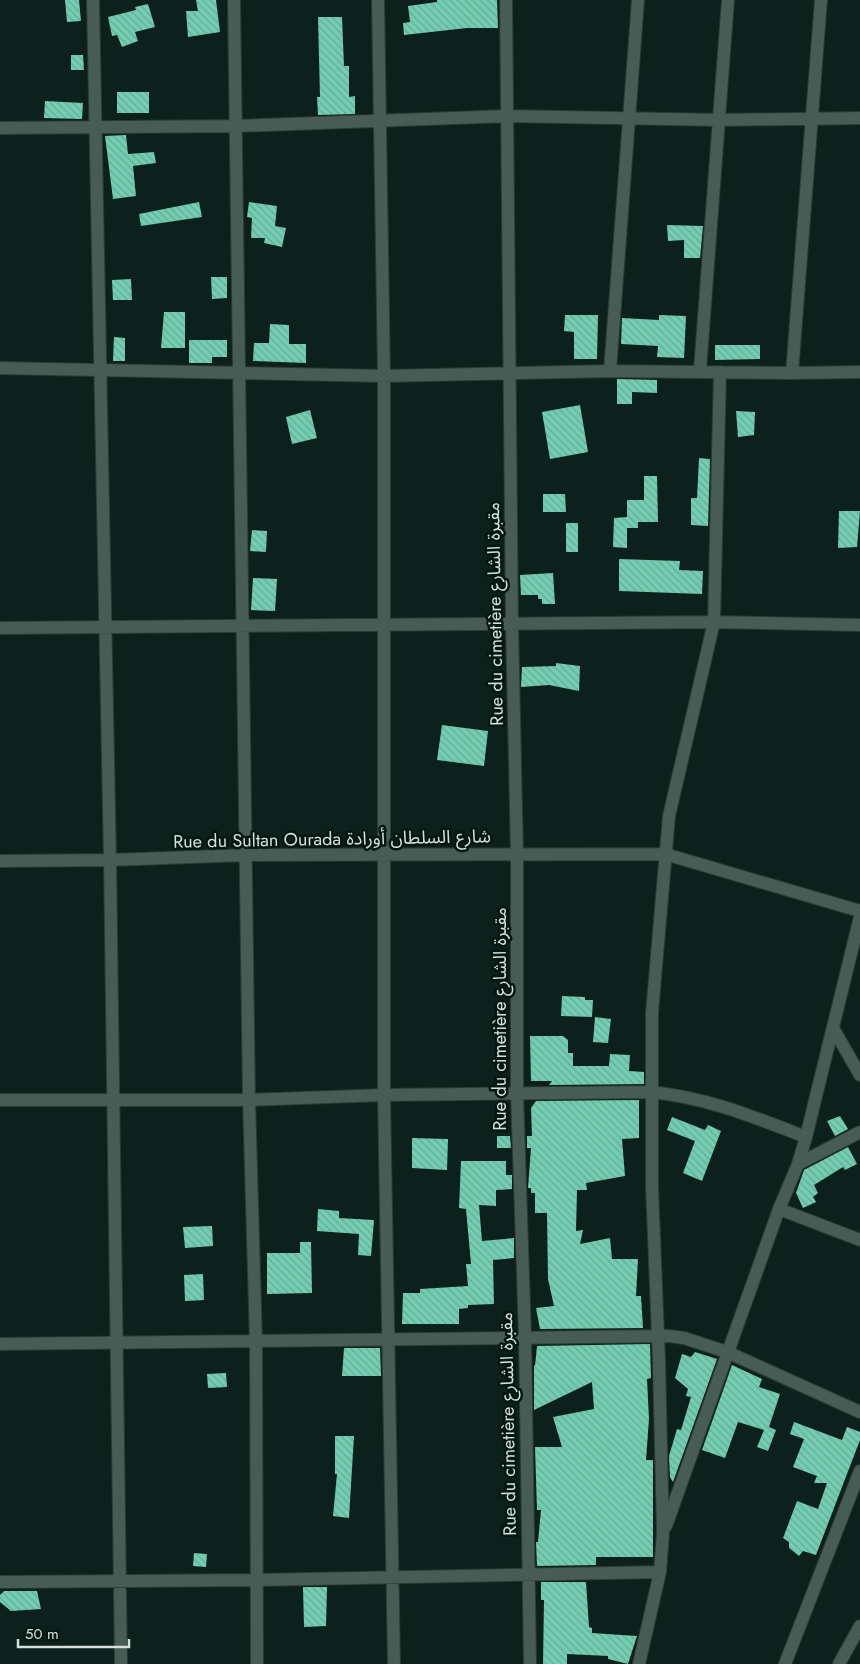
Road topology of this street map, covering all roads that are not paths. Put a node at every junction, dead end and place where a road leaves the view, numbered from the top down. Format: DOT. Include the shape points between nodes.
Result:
graph roads {
  1 [pos="93,0"];
  2 [pos="234,0"];
  3 [pos="378,0"];
  4 [pos="506,0"];
  5 [pos="638,0"];
  6 [pos="728,0"];
  7 [pos="821,0"];
  8 [pos="508,116"];
  9 [pos="812,118"];
  10 [pos="860,118"];
  11 [pos="628,119"];
  12 [pos="381,120"];
  13 [pos="719,120"];
  14 [pos="237,126"];
  15 [pos="0,128"];
  16 [pos="95,129"];
  17 [pos="0,368"];
  18 [pos="700,370"];
  19 [pos="100,371"];
  20 [pos="610,371"];
  21 [pos="239,372"];
  22 [pos="720,372"];
  23 [pos="860,372"];
  24 [pos="792,373"];
  25 [pos="511,374"];
  26 [pos="384,376"];
  27 [pos="714,622"];
  28 [pos="383,625"];
  29 [pos="512,625"];
  30 [pos="860,625"];
  31 [pos="242,626"];
  32 [pos="104,627"];
  33 [pos="0,628"];
  34 [pos="384,854"];
  35 [pos="665,854"];
  36 [pos="247,855"];
  37 [pos="517,855"];
  38 [pos="0,860"];
  39 [pos="110,860"];
  40 [pos="860,911"];
  41 [pos="860,917"];
  42 [pos="833,1028"];
  43 [pos="860,1075"];
  44 [pos="650,1092"];
  45 [pos="517,1093"];
  46 [pos="384,1095"];
  47 [pos="113,1099"];
  48 [pos="0,1100"];
  49 [pos="249,1100"];
  50 [pos="860,1132"];
  51 [pos="806,1137"];
  52 [pos="798,1164"];
  53 [pos="779,1209"];
  54 [pos="860,1240"];
  55 [pos="524,1336"];
  56 [pos="658,1336"];
  57 [pos="388,1339"];
  58 [pos="116,1342"];
  59 [pos="256,1342"];
  60 [pos="0,1344"];
  61 [pos="727,1352"];
  62 [pos="860,1412"];
  63 [pos="860,1471"];
  64 [pos="663,1533"];
  65 [pos="660,1572"];
  66 [pos="528,1576"];
  67 [pos="394,1578"];
  68 [pos="257,1580"];
  69 [pos="0,1582"];
  70 [pos="121,1582"];
  71 [pos="860,1626"];
  72 [pos="121,1664"];
  73 [pos="257,1664"];
  74 [pos="394,1664"];
  75 [pos="530,1664"];
  76 [pos="639,1664"];
  77 [pos="785,1664"];
  78 [pos="839,1664"];
  1 -- 16 [label="street"];
  2 -- 14 [label="street"];
  3 -- 12 [label="street"];
  4 -- 8 [label="street, Rue du cimetière مقبرة الشارع"];
  5 -- 11 [label="street"];
  6 -- 13 [label="street"];
  7 -- 9 [label="street"];
  8 -- 11 [label="street"];
  8 -- 12 [label="street"];
  8 -- 25 [label="street, Rue du cimetière مقبرة الشارع"];
  9 -- 10 [label="street"];
  9 -- 13 [label="street"];
  9 -- 24 [label="street"];
  11 -- 13 [label="street"];
  11 -- 20 [label="street"];
  12 -- 14 [label="street"];
  12 -- 26 [label="street"];
  13 -- 18 [label="street"];
  14 -- 16 [label="street"];
  14 -- 21 [label="street"];
  15 -- 16 [label="street"];
  16 -- 19 [label="street"];
  17 -- 19 [label="street"];
  18 -- 20 [label="street"];
  18 -- 22 [label="street"];
  19 -- 21 [label="street"];
  19 -- 32 [label="street"];
  20 -- 25 [label="street"];
  21 -- 26 [label="street"];
  21 -- 31 [label="street"];
  22 -- 24 [label="street"];
  22 -- 27 [label="street"];
  23 -- 24 [label="street"];
  25 -- 26 [label="street"];
  25 -- 29 [label="street, Rue du cimetière مقبرة الشارع"];
  26 -- 28 [label="street"];
  27 -- 29 [label="street"];
  27 -- 30 [label="street"];
  27 -- 35 [label="street" via="669,816"];
  28 -- 29 [label="street"];
  28 -- 31 [label="street"];
  28 -- 34 [label="street"];
  29 -- 37 [label="street, Rue du cimetière مقبرة الشارع"];
  31 -- 32 [label="street"];
  31 -- 36 [label="street"];
  32 -- 33 [label="street"];
  32 -- 39 [label="street"];
  34 -- 36 [label="street, Rue du Sultan Ourada شارع السلطان أورادة"];
  34 -- 37 [label="street, Rue du Sultan Ourada شارع السلطان أورادة"];
  34 -- 46 [label="street"];
  35 -- 37 [label="street, Rue du Sultan Ourada شارع السلطان أورادة"];
  35 -- 40 [label="street, Rue du Sultan Ourada شارع السلطان أورادة"];
  35 -- 44 [label="street" via="652,1013"];
  36 -- 39 [label="street, Rue du Sultan Ourada شارع السلطان أورادة"];
  36 -- 49 [label="street"];
  37 -- 45 [label="street, Rue du cimetière مقبرة الشارع"];
  38 -- 39 [label="street, Rue du Sultan Ourada شارع السلطان أورادة"];
  39 -- 47 [label="street"];
  41 -- 42 [label="street"];
  42 -- 43 [label="street"];
  42 -- 51 [label="street"];
  44 -- 45 [label="street"];
  44 -- 51 [label="street" via="728,1106"];
  44 -- 56 [label="street"];
  45 -- 46 [label="street"];
  45 -- 55 [label="street, Rue du cimetière مقبرة الشارع"];
  46 -- 49 [label="street"];
  46 -- 57 [label="street"];
  47 -- 48 [label="street"];
  47 -- 49 [label="street"];
  47 -- 58 [label="street"];
  49 -- 59 [label="street"];
  50 -- 52 [label="street"];
  51 -- 52 [label="street"];
  52 -- 53 [label="street"];
  53 -- 54 [label="street"];
  53 -- 61 [label="street"];
  55 -- 56 [label="street"];
  55 -- 57 [label="street"];
  55 -- 66 [label="street, Rue du cimetière مقبرة الشارع"];
  56 -- 61 [label="street" via="684,1338"];
  56 -- 64 [label="street"];
  57 -- 59 [label="street"];
  57 -- 67 [label="street"];
  58 -- 59 [label="street"];
  58 -- 60 [label="street"];
  58 -- 70 [label="street"];
  59 -- 68 [label="street"];
  61 -- 62 [label="street"];
  61 -- 64 [label="street"];
  63 -- 77 [label="street"];
  64 -- 65 [label="street"];
  65 -- 66 [label="street"];
  65 -- 76 [label="street"];
  66 -- 67 [label="street"];
  66 -- 75 [label="street, Rue du cimetière مقبرة الشارع"];
  67 -- 68 [label="street"];
  67 -- 74 [label="street"];
  68 -- 70 [label="street"];
  68 -- 73 [label="street"];
  69 -- 70 [label="street"];
  70 -- 72 [label="street"];
  71 -- 78 [label="street"];
}
